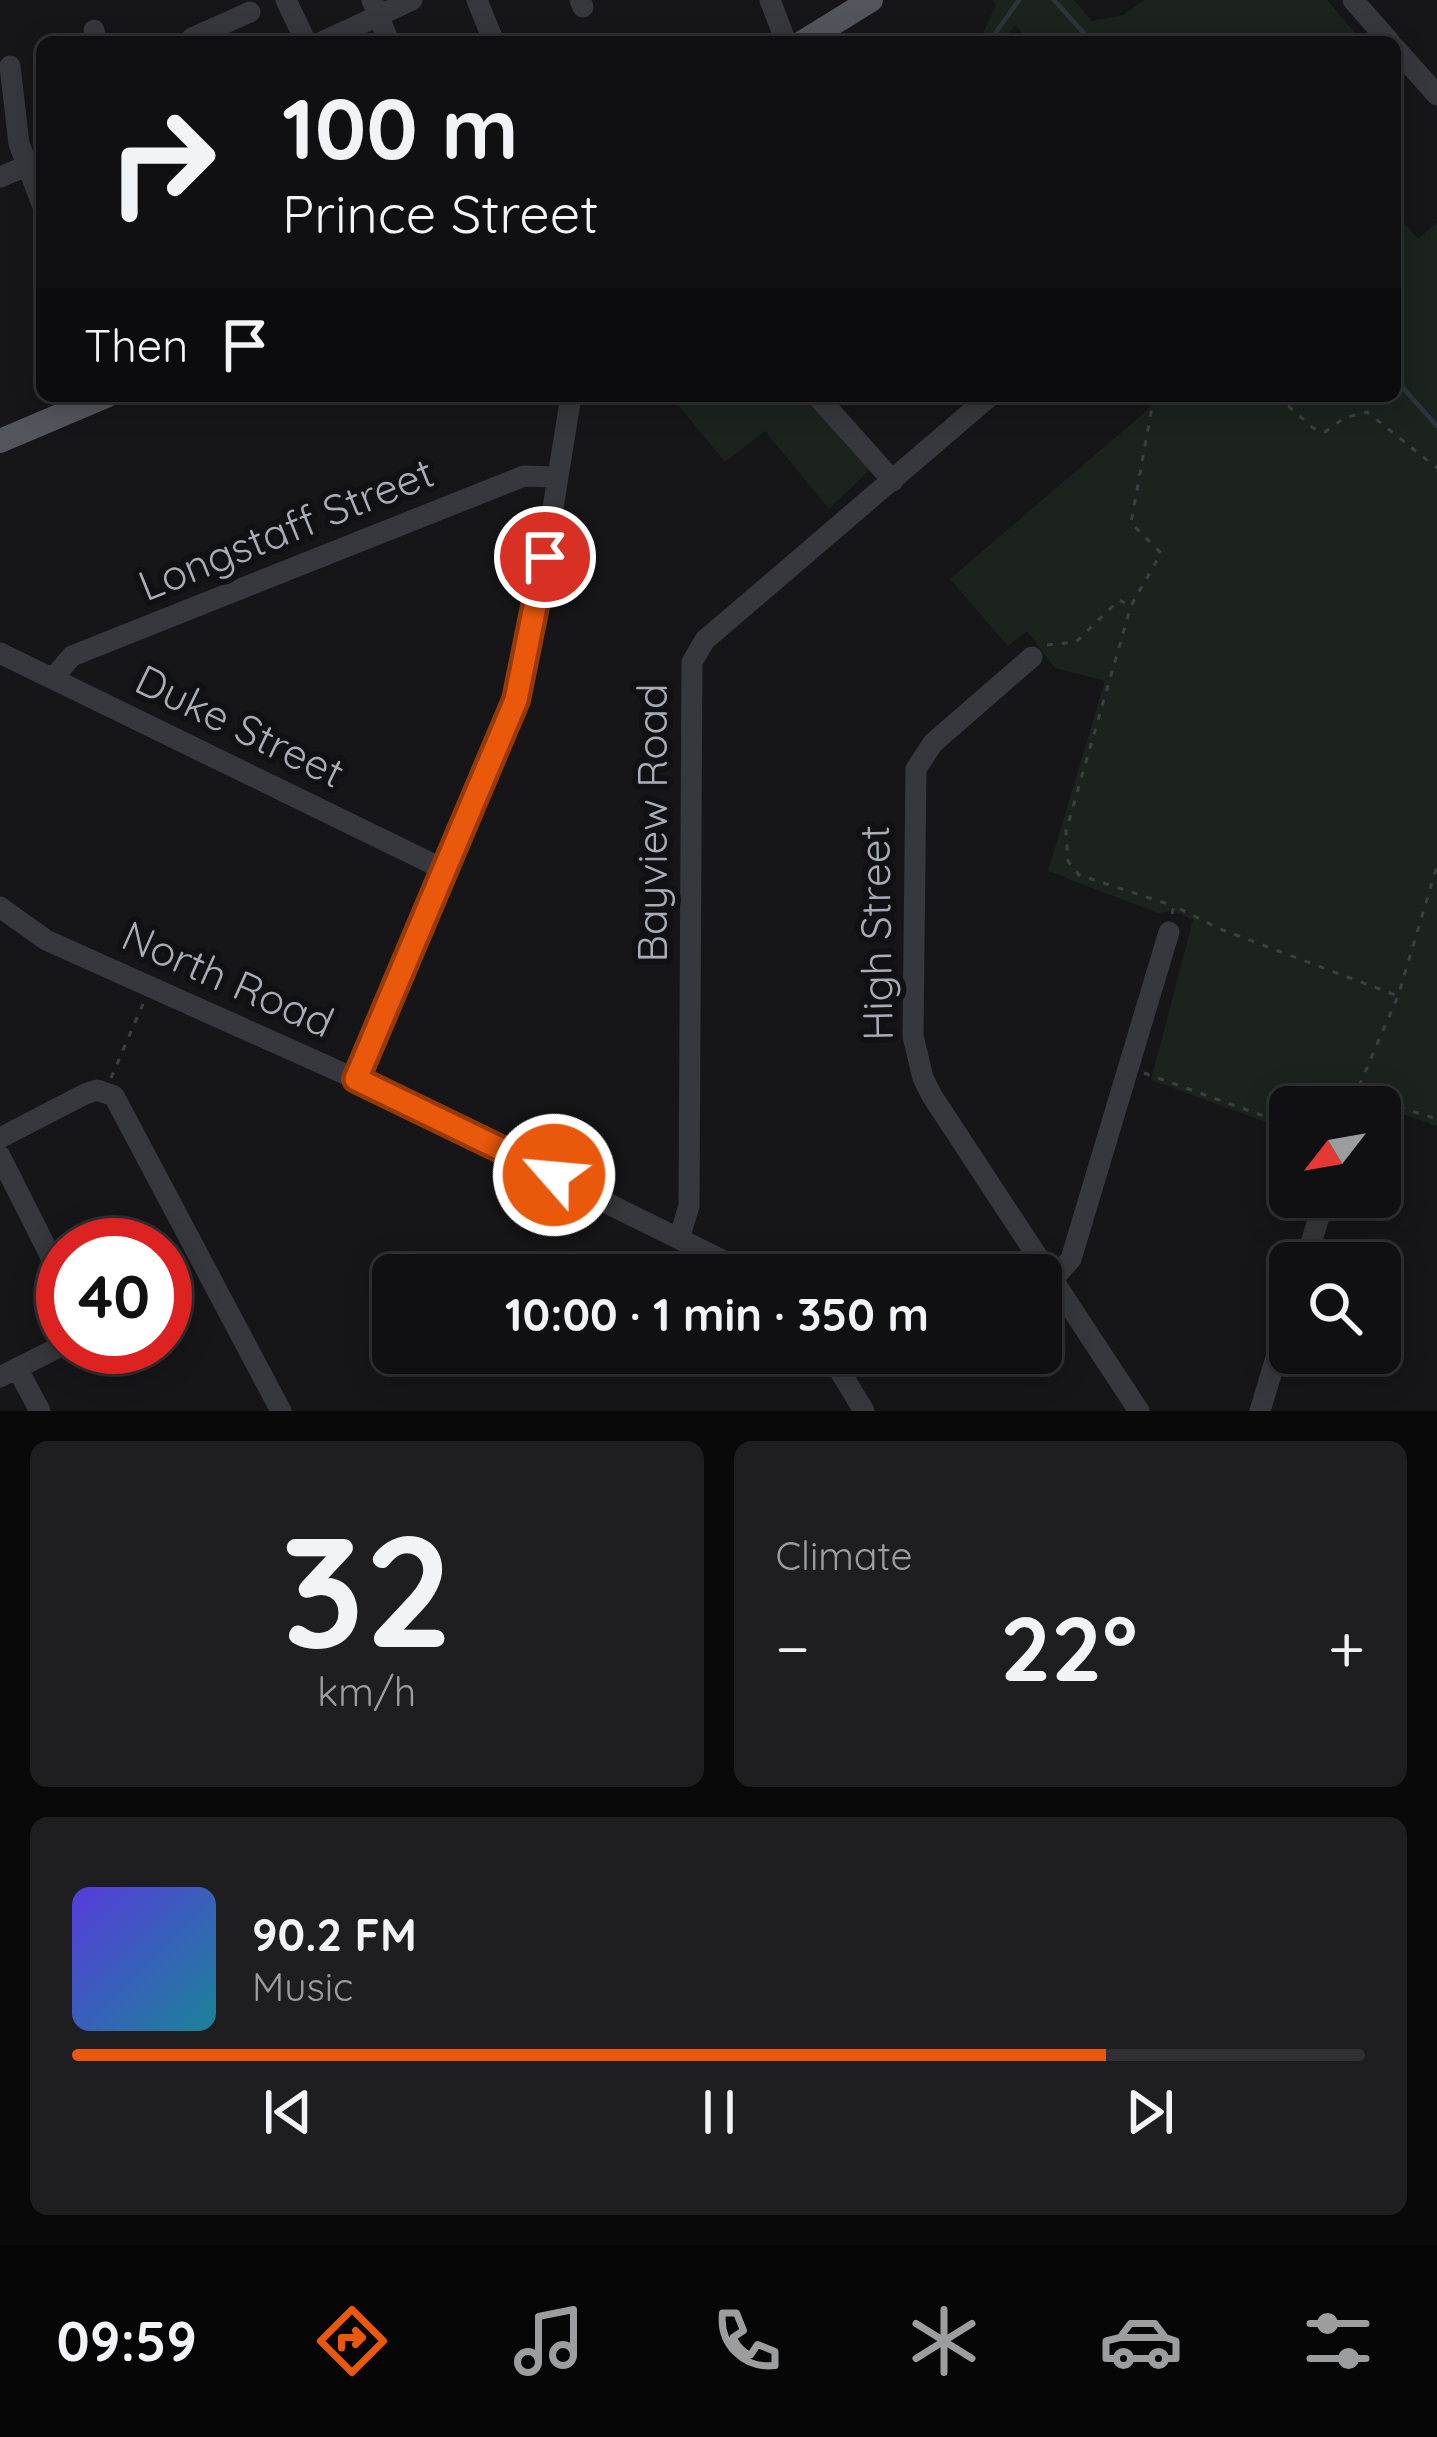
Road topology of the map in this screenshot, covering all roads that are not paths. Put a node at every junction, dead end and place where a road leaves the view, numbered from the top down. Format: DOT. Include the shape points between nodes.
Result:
graph roads {
  1 [pos="286,0"];
  2 [pos="412,0"];
  3 [pos="478,0"];
  4 [pos="770,0"];
  5 [pos="871,0"];
  6 [pos="1353,0"];
  7 [pos="375,8"];
  8 [pos="250,12"];
  9 [pos="196,36"];
  10 [pos="303,36"];
  11 [pos="331,36"];
  12 [pos="387,36"];
  13 [pos="492,36"];
  14 [pos="784,36"];
  15 [pos="813,36"];
  16 [pos="1384,36"];
  17 [pos="1401,54"];
  18 [pos="10,66"];
  19 [pos="1434,87"];
  20 [pos="24,167"];
  21 [pos="0,177"];
  22 [pos="36,192"];
  23 [pos="92,402"];
  24 [pos="570,402"];
  25 [pos="822,402"];
  26 [pos="983,402"];
  27 [pos="0,441"];
  28 [pos="558,477"];
  29 [pos="892,481"];
  30 [pos="0,653"];
  31 [pos="1032,657"];
  32 [pos="53,678"];
  33 [pos="445,870"];
  34 [pos="0,908"];
  35 [pos="1168,932"];
  36 [pos="356,1079"];
  37 [pos="0,1138"];
  38 [pos="0,1156"];
  39 [pos="36,1227"];
  40 [pos="679,1239"];
  41 [pos="709,1254"];
  42 [pos="1035,1254"];
  43 [pos="1062,1269"];
  44 [pos="1062,1295"];
  45 [pos="36,1359"];
  46 [pos="9,1373"];
  47 [pos="842,1374"];
  48 [pos="1271,1374"];
  49 [pos="40,1411"];
  50 [pos="281,1411"];
  51 [pos="864,1411"];
  52 [pos="1139,1411"];
  53 [pos="1260,1411"];
  1 -- 10 [label="street"];
  2 -- 7 [label="street"];
  3 -- 13 [label="street"];
  4 -- 14 [label="street"];
  5 -- 15 [label="main road"];
  6 -- 16 [label="street"];
  7 -- 11 [label="street"];
  7 -- 12 [label="street"];
  8 -- 9 [label="street"];
  17 -- 19 [label="street"];
  18 -- 20 [label="street"];
  20 -- 21 [label="street"];
  20 -- 22 [label="street"];
  23 -- 27 [label="main road"];
  24 -- 28 [label="street"];
  25 -- 29 [label="street"];
  26 -- 29 [label="street, Bayview Road"];
  28 -- 32 [label="street, Longstaff Street" via="524,476 115,638 65,659"];
  28 -- 33 [label="street" via="526,665"];
  29 -- 40 [label="street, Bayview Road" via="705,640 692,662 689,1206"];
  30 -- 32 [label="street, Duke Street"];
  31 -- 42 [label="street, High Street" via="932,743 916,769 913,1036 932,1096"];
  32 -- 33 [label="street, Duke Street"];
  33 -- 36 [label="street"];
  34 -- 36 [label="street, North Road" via="46,940"];
  35 -- 43 [label="street"];
  36 -- 40 [label="street, North Road"];
  37 -- 50 [label="street" via="106,1091 127,1113"];
  38 -- 39 [label="street"];
  40 -- 41 [label="street, North Road"];
  44 -- 52 [label="street, High Street"];
  45 -- 46 [label="street"];
  46 -- 49 [label="street"];
  47 -- 51 [label="street"];
  48 -- 53 [label="street"];
}
